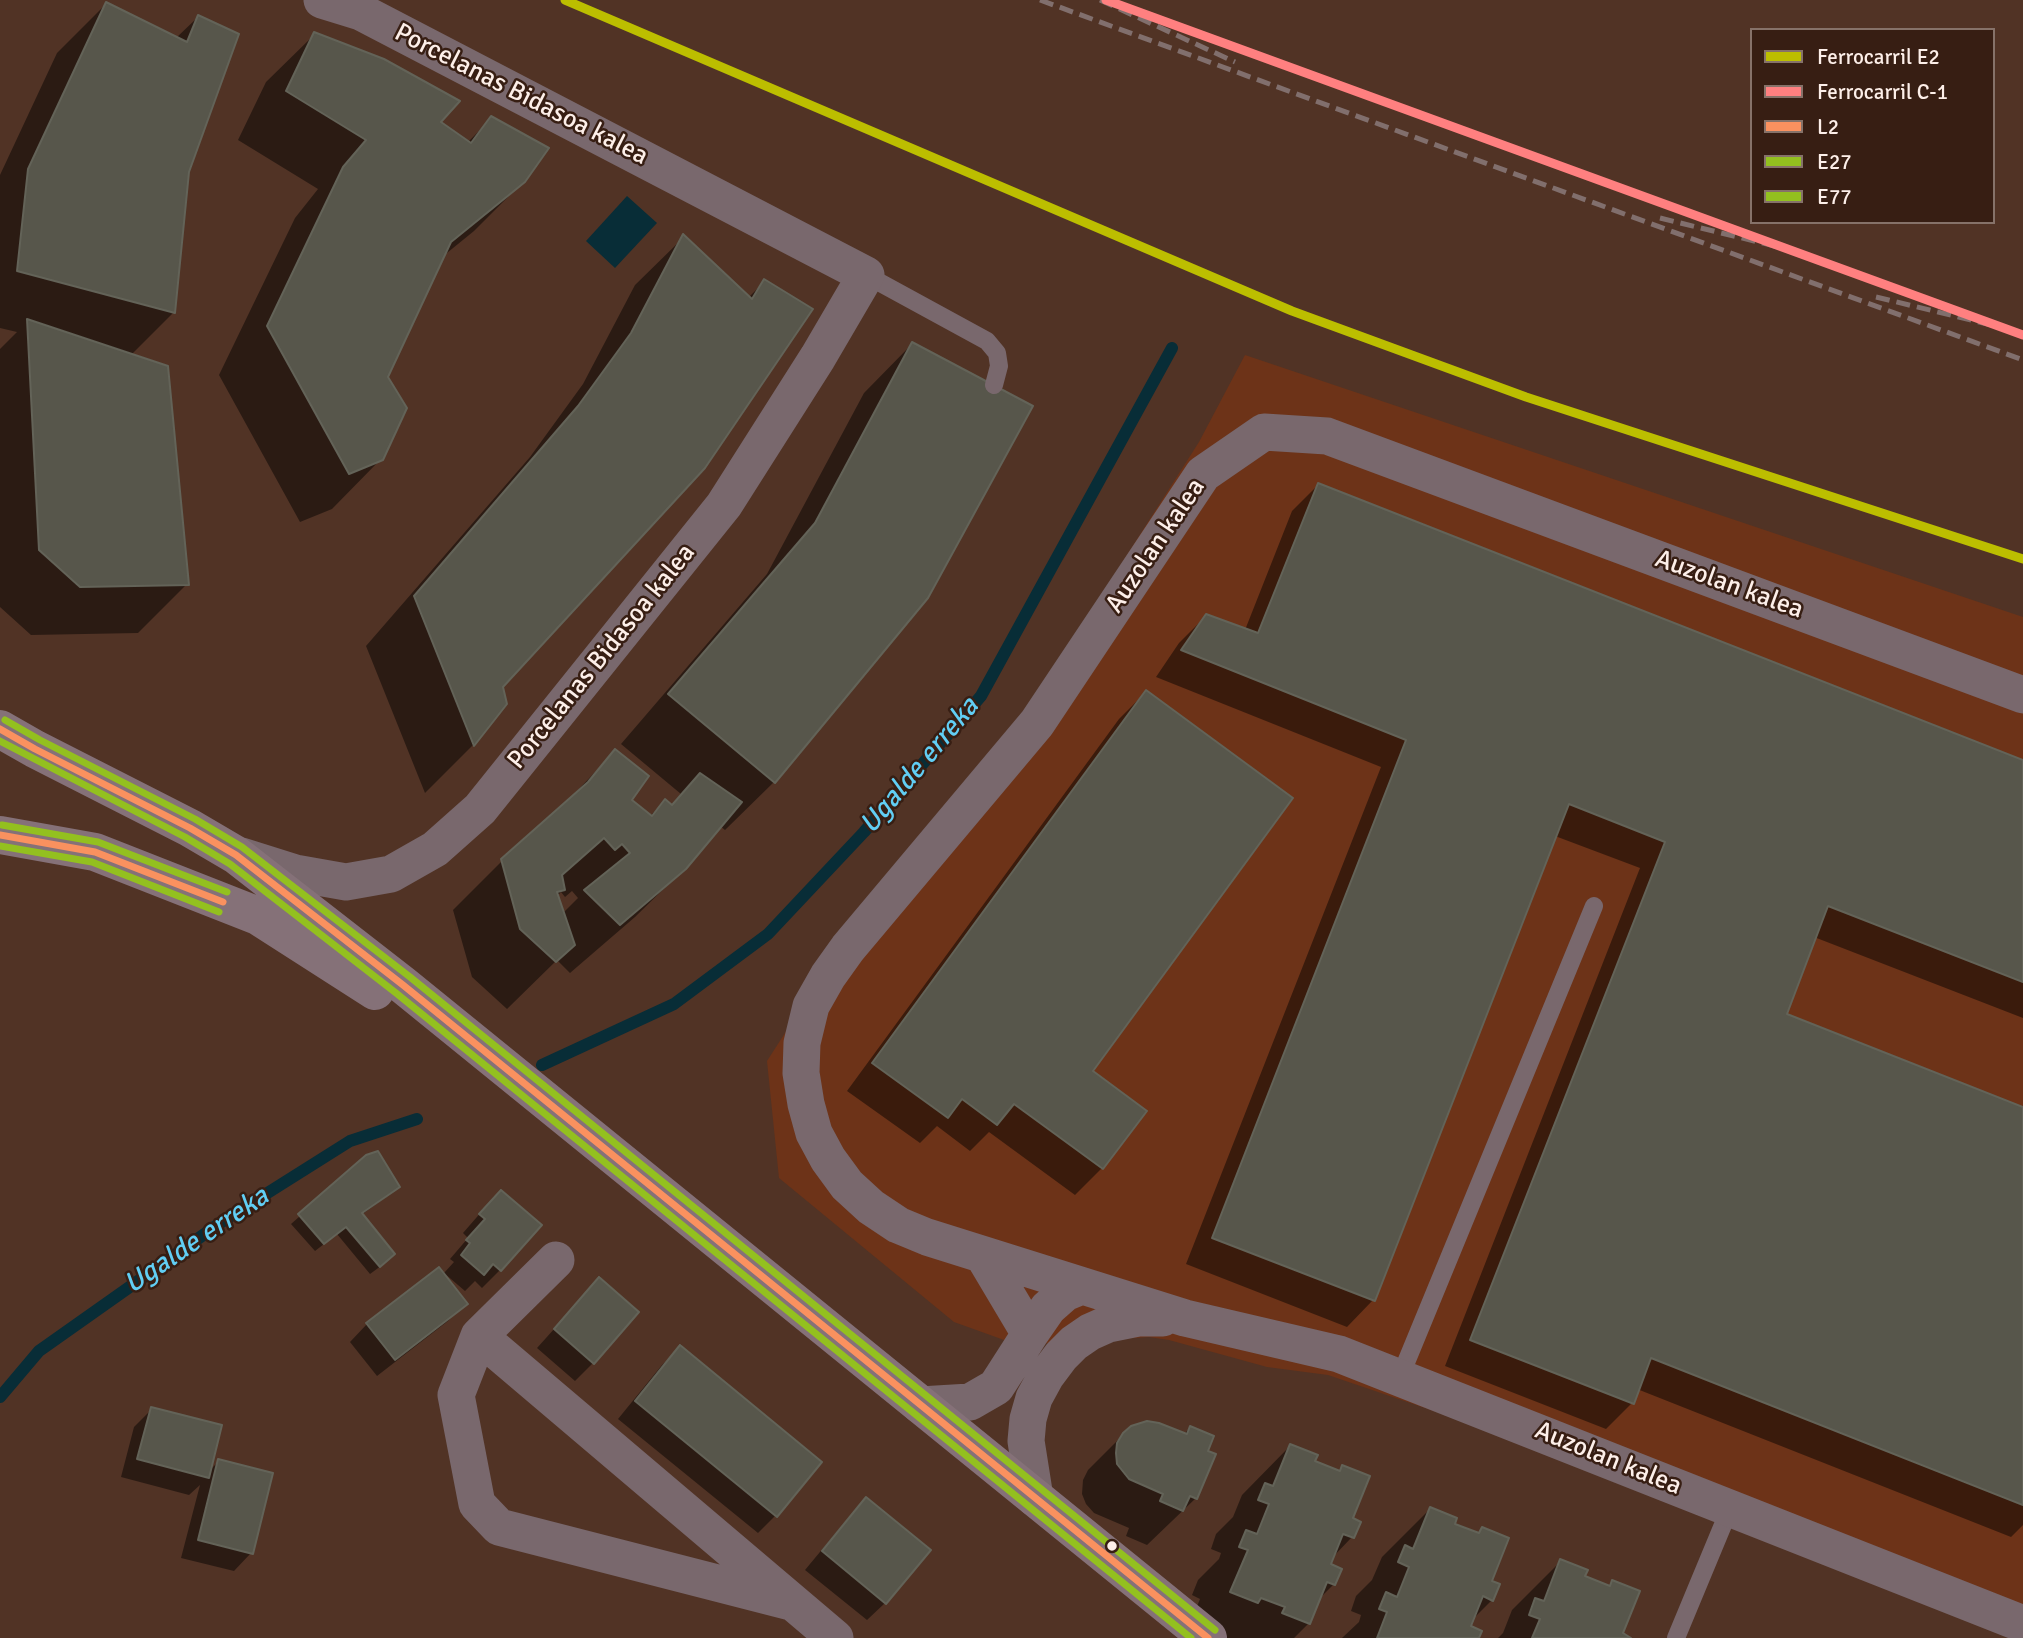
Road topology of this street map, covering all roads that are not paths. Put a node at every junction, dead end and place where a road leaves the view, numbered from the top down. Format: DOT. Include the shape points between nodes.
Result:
graph roads {
  1 [pos="322,0"];
  2 [pos="866,275"];
  3 [pos="994,385"];
  4 [pos="2023,695"];
  5 [pos="0,729"];
  6 [pos="0,835"];
  7 [pos="236,855"];
  8 [pos="1594,906"];
  9 [pos="983,1255"];
  10 [pos="556,1259"];
  11 [pos="1082,1286"];
  12 [pos="1185,1318"];
  13 [pos="1030,1334"];
  14 [pos="479,1336"];
  15 [pos="1074,1343"];
  16 [pos="1400,1377"];
  17 [pos="920,1405"];
  18 [pos="1035,1498"];
  19 [pos="1730,1508"];
  20 [pos="791,1602"];
  21 [pos="2023,1624"];
  22 [pos="835,1638"];
  23 [pos="1172,1638"];
  24 [pos="1208,1638"];
  25 [pos="1676,1638"];
  1 -- 2 [label="street, Porcelanas Bidasoa kalea" via="361,12"];
  2 -- 3 [label="lane, Porcelanas Bidasoa kalea" via="986,341 997,353"];
  2 -- 7 [label="street, Porcelanas Bidasoa kalea" via="724,505 480,809 435,849 391,874 346,882"];
  4 -- 9 [label="street, Auzolan kalea" via="1328,436 1264,432 1203,474 1037,723 848,948 811,1006 801,1073 814,1133 828,1159 871,1207 898,1224"];
  5 -- 7 [label="main road"];
  6 -- 23 [label="main road" via="95,852 258,916 390,1000"];
  7 -- 17 [label="main road" via="414,993"];
  8 -- 16 [label="lane"];
  9 -- 11 [label="street, Auzolan kalea"];
  9 -- 13 [label="street"];
  10 -- 14 [label="street"];
  11 -- 12 [label="street, Auzolan kalea"];
  11 -- 13 [label="street" via="1048,1308"];
  11 -- 15 [label="street, Auzolan kalea" via="1096,1308 1091,1323"];
  12 -- 15 [label="street, Auzolan kalea" via="1138,1318 1108,1324"];
  12 -- 16 [label="street, Auzolan kalea" via="1339,1354"];
  13 -- 17 [label="street" via="996,1387 970,1402"];
  14 -- 20 [label="street"];
  14 -- 20 [label="street" via="456,1395 477,1504 499,1527"];
  15 -- 18 [label="street, Auzolan kalea" via="1046,1376 1028,1419 1026,1441"];
  16 -- 19 [label="street, Auzolan kalea"];
  17 -- 18 [label="main road"];
  18 -- 24 [label="main road"];
  19 -- 21 [label="street, Auzolan kalea"];
  19 -- 25 [label="lane"];
  20 -- 22 [label="street"];
}
